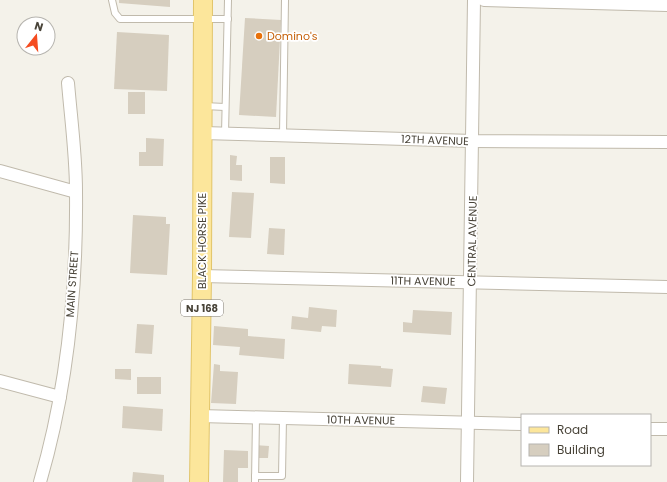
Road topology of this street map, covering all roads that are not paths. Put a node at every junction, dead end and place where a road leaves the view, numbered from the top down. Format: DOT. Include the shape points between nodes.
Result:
graph roads {
  1 [pos="112,0"];
  2 [pos="202,0"];
  3 [pos="228,0"];
  4 [pos="285,0"];
  5 [pos="474,0"];
  6 [pos="484,0"];
  7 [pos="667,5"];
  8 [pos="203,19"];
  9 [pos="228,19"];
  10 [pos="68,83"];
  11 [pos="203,106"];
  12 [pos="225,107"];
  13 [pos="203,133"];
  14 [pos="225,134"];
  15 [pos="283,136"];
  16 [pos="473,141"];
  17 [pos="667,142"];
  18 [pos="0,171"];
  19 [pos="76,192"];
  20 [pos="202,276"];
  21 [pos="471,282"];
  22 [pos="667,287"];
  23 [pos="0,381"];
  24 [pos="60,397"];
  25 [pos="200,416"];
  26 [pos="256,417"];
  27 [pos="283,418"];
  28 [pos="469,422"];
  29 [pos="521,424"];
  30 [pos="651,429"];
  31 [pos="667,429"];
  32 [pos="255,479"];
  33 [pos="40,482"];
  34 [pos="199,482"];
  35 [pos="468,482"];
  1 -- 8 [label="lane" via="115,13 120,19"];
  2 -- 8 [label="main road, BLACK HORSE PIKE / NJ 168"];
  3 -- 9 [label="lane"];
  4 -- 15 [label="lane"];
  5 -- 16 [label="street, CENTRAL AVENUE"];
  6 -- 7 [label="street"];
  8 -- 9 [label="lane"];
  8 -- 11 [label="main road, BLACK HORSE PIKE / NJ 168"];
  9 -- 12 [label="lane"];
  10 -- 19 [label="street, MAIN STREET"];
  11 -- 12 [label="lane"];
  11 -- 13 [label="main road, BLACK HORSE PIKE / NJ 168"];
  12 -- 14 [label="lane"];
  13 -- 14 [label="street, 12TH AVENUE"];
  13 -- 20 [label="main road, BLACK HORSE PIKE / NJ 168"];
  14 -- 15 [label="street, 12TH AVENUE"];
  15 -- 16 [label="street, 12TH AVENUE"];
  16 -- 17 [label="street, 12TH AVENUE"];
  16 -- 21 [label="street, CENTRAL AVENUE"];
  18 -- 19 [label="street"];
  19 -- 24 [label="street, MAIN STREET" via="74,261"];
  20 -- 21 [label="street, 11TH AVENUE"];
  20 -- 25 [label="main road, BLACK HORSE PIKE / NJ 168"];
  21 -- 22 [label="street, 11TH AVENUE"];
  21 -- 28 [label="street, CENTRAL AVENUE"];
  23 -- 24 [label="street"];
  24 -- 33 [label="street, MAIN STREET"];
  25 -- 26 [label="street, 10TH AVENUE"];
  25 -- 34 [label="main road, BLACK HORSE PIKE / NJ 168"];
  26 -- 27 [label="street, 10TH AVENUE"];
  26 -- 32 [label="lane"];
  27 -- 28 [label="street, 10TH AVENUE"];
  27 -- 32 [label="lane" via="282,476"];
  28 -- 29 [label="street, 10TH AVENUE"];
  28 -- 35 [label="street, CENTRAL AVENUE"];
  30 -- 31 [label="street"];
}
